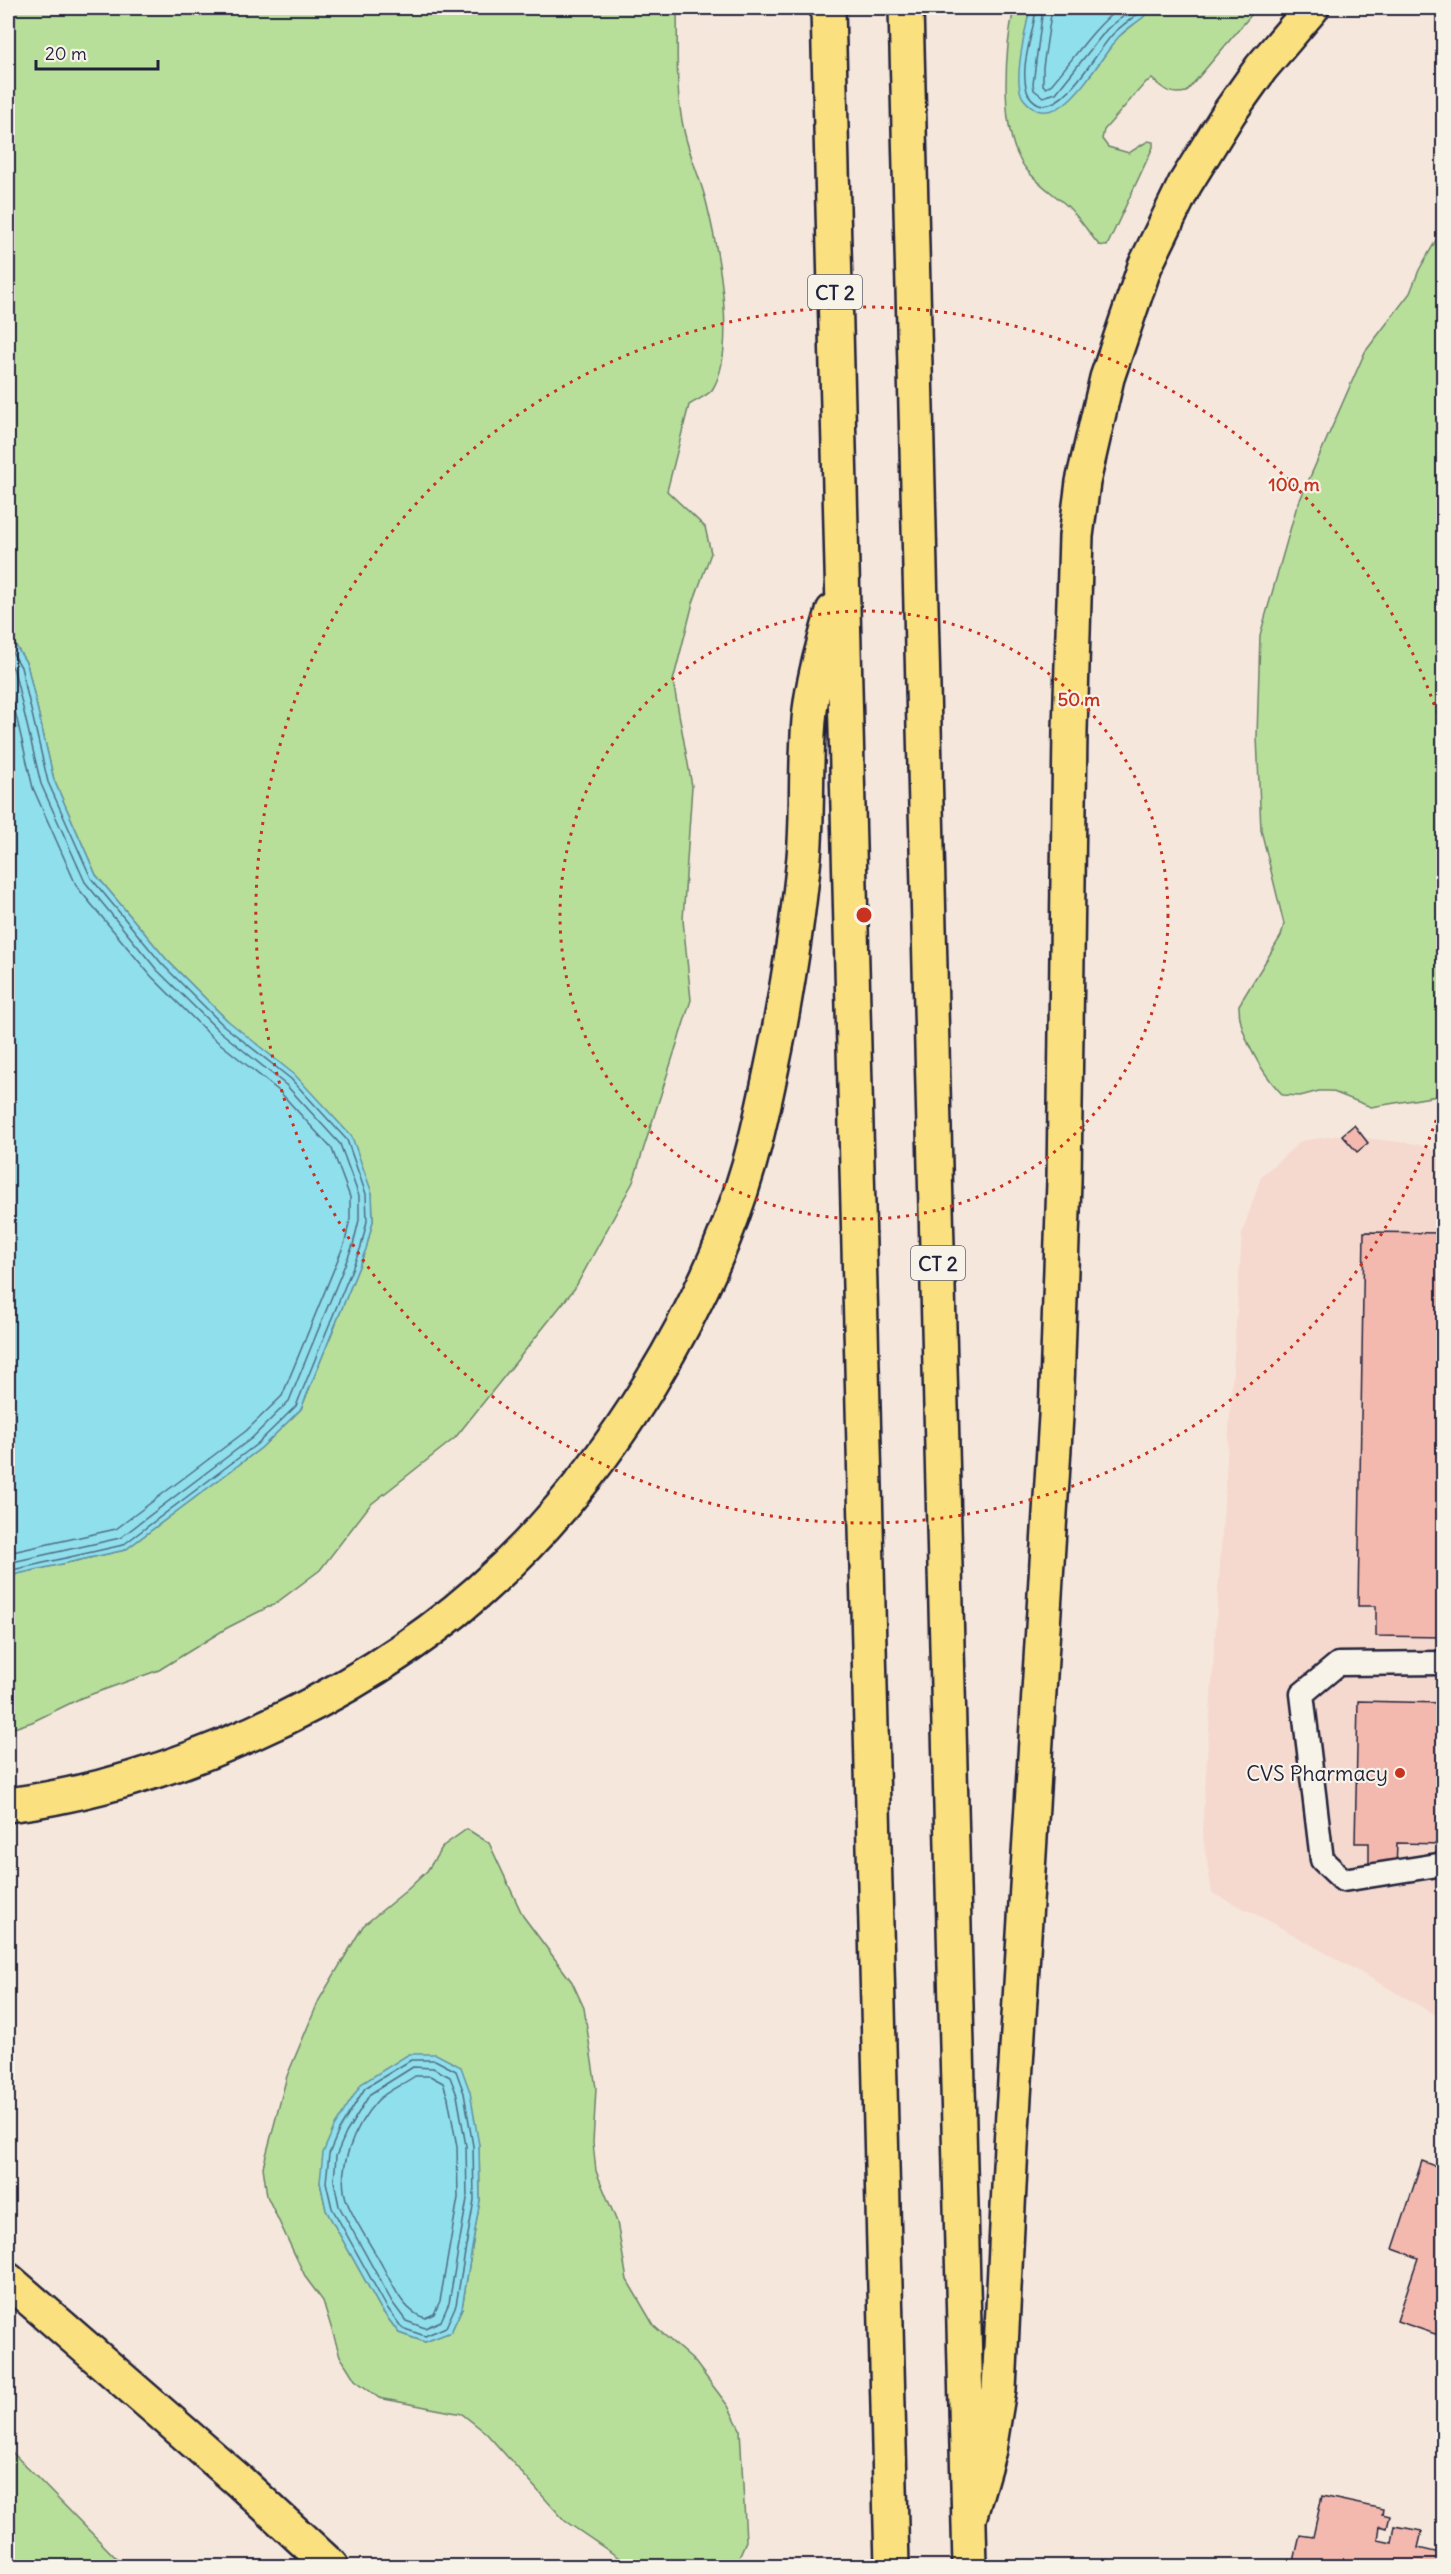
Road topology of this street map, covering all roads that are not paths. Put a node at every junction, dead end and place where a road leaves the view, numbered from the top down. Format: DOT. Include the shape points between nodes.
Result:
graph roads {
  1 [pos="828,8"];
  2 [pos="906,8"];
  3 [pos="1312,8"];
  4 [pos="843,577"];
  5 [pos="1443,1663"];
  6 [pos="8,1805"];
  7 [pos="1443,1864"];
  8 [pos="8,2280"];
  9 [pos="969,2520"];
  10 [pos="331,2566"];
  11 [pos="892,2566"];
  12 [pos="970,2566"];
  1 -- 4 [label="highway, CT 2"];
  2 -- 9 [label="highway, CT 2"];
  3 -- 9 [label="highway" via="1229,112 1172,208 1145,266 1107,378 1076,536 1056,1416 999,2389 989,2450"];
  4 -- 6 [label="highway" via="818,664 811,706 804,856 794,943 749,1164 697,1300 614,1441 559,1511 505,1568 443,1621 362,1676 271,1725 188,1760 105,1786"];
  4 -- 11 [label="highway, CT 2"];
  5 -- 7 [label="lane" via="1338,1664 1302,1694 1322,1860 1343,1880"];
  8 -- 10 [label="highway"];
  9 -- 12 [label="highway, CT 2"];
}
